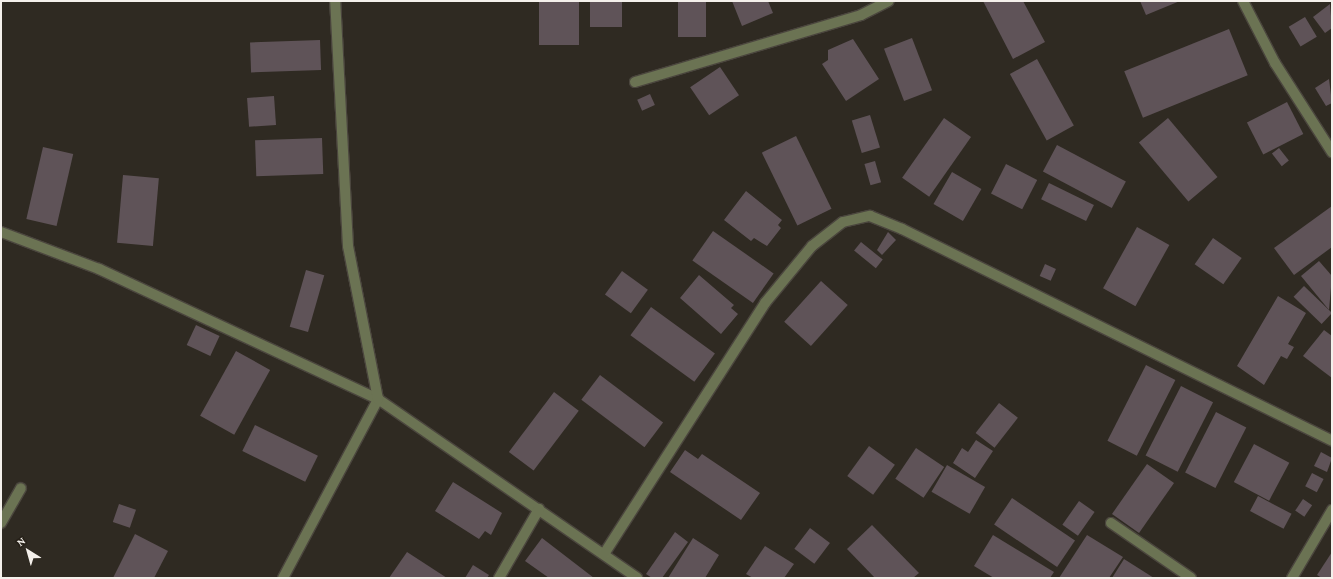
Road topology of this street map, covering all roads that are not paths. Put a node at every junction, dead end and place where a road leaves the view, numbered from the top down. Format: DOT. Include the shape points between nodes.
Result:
graph roads {
  1 [pos="334,1"];
  2 [pos="889,1"];
  3 [pos="1243,1"];
  4 [pos="634,82"];
  5 [pos="1332,152"];
  6 [pos="1,232"];
  7 [pos="378,399"];
  8 [pos="1332,441"];
  9 [pos="21,488"];
  10 [pos="539,509"];
  11 [pos="1332,510"];
  12 [pos="1,523"];
  13 [pos="1111,523"];
  14 [pos="604,554"];
  15 [pos="283,578"];
  16 [pos="499,578"];
  17 [pos="637,578"];
  18 [pos="1191,578"];
  19 [pos="1292,578"];
  1 -- 7 [label="street" via="348,246"];
  2 -- 4 [label="street" via="861,15"];
  3 -- 5 [label="street" via="1274,63"];
  6 -- 7 [label="street" via="99,269"];
  7 -- 10 [label="street"];
  7 -- 15 [label="street"];
  8 -- 14 [label="street" via="909,232 870,216 843,222 812,246 765,303"];
  9 -- 12 [label="street"];
  10 -- 14 [label="street"];
  10 -- 16 [label="street"];
  11 -- 19 [label="street"];
  13 -- 18 [label="street"];
  14 -- 17 [label="street"];
}
